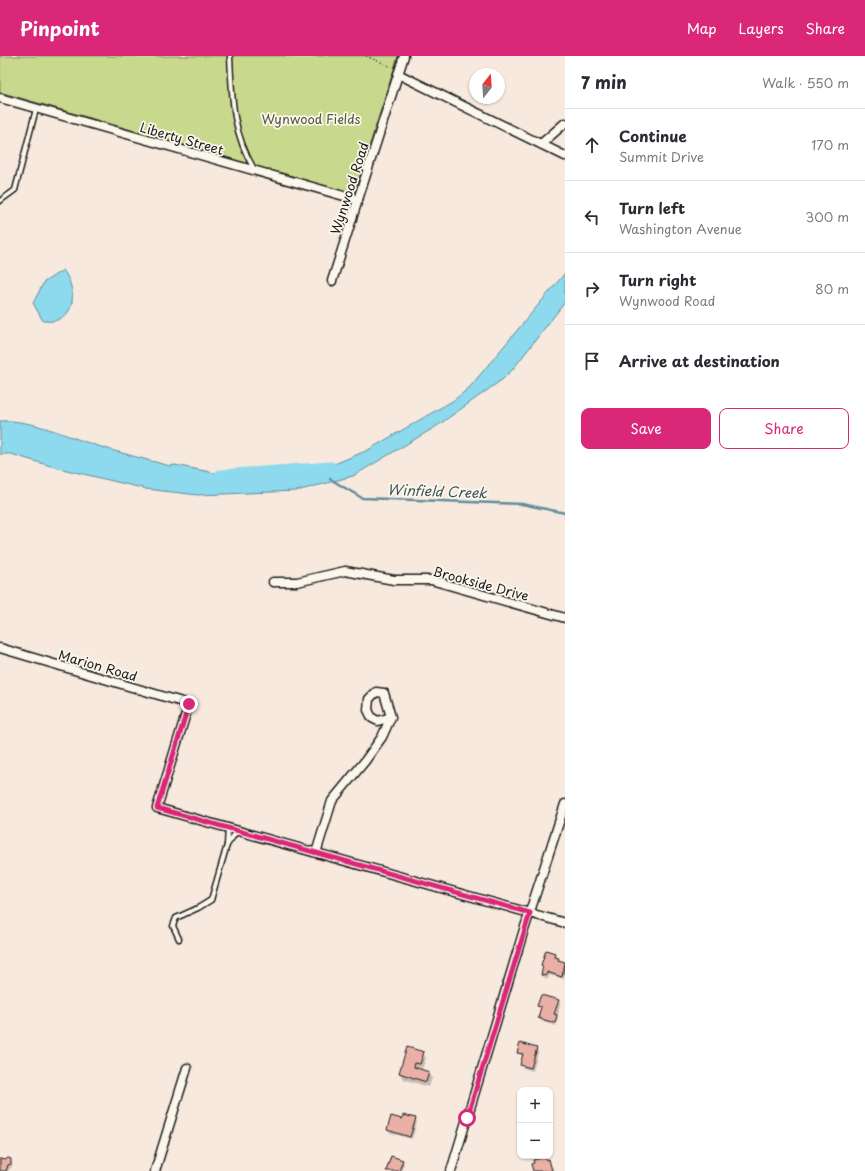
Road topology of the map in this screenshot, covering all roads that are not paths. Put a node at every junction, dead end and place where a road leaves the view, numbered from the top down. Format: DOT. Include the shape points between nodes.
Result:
graph roads {
  1 [pos="230,56"];
  2 [pos="404,56"];
  3 [pos="396,71"];
  4 [pos="0,98"];
  5 [pos="36,109"];
  6 [pos="565,123"];
  7 [pos="541,144"];
  8 [pos="565,156"];
  9 [pos="255,171"];
  10 [pos="358,200"];
  11 [pos="0,202"];
  12 [pos="332,281"];
  13 [pos="273,582"];
  14 [pos="565,618"];
  15 [pos="0,648"];
  16 [pos="391,717"];
  17 [pos="565,804"];
  18 [pos="228,828"];
  19 [pos="238,830"];
  20 [pos="227,846"];
  21 [pos="316,853"];
  22 [pos="530,913"];
  23 [pos="565,923"];
  24 [pos="179,939"];
  25 [pos="187,1068"];
  26 [pos="155,1171"];
  27 [pos="451,1171"];
  1 -- 9 [label="lane" via="236,129"];
  2 -- 3 [label="street, Wynwood Road"];
  3 -- 7 [label="street"];
  3 -- 10 [label="street, Wynwood Road"];
  4 -- 5 [label="street, Liberty Street"];
  5 -- 9 [label="street, Liberty Street"];
  5 -- 11 [label="lane" via="15,190"];
  6 -- 7 [label="street"];
  7 -- 8 [label="street"];
  9 -- 10 [label="street, Liberty Street"];
  10 -- 12 [label="street, Wynwood Road"];
  13 -- 14 [label="street, Brookside Drive" via="297,582 345,571 394,580 431,580"];
  15 -- 18 [label="street, Marion Road" via="189,704 157,808"];
  16 -- 21 [label="street" via="382,737 365,762 332,801"];
  17 -- 22 [label="street"];
  18 -- 19 [label="street"];
  18 -- 20 [label="lane"];
  19 -- 20 [label="lane"];
  19 -- 21 [label="street"];
  20 -- 24 [label="lane" via="210,900 176,918 172,926"];
  21 -- 22 [label="street"];
  22 -- 23 [label="street"];
  22 -- 27 [label="street"];
  25 -- 26 [label="street"];
}
